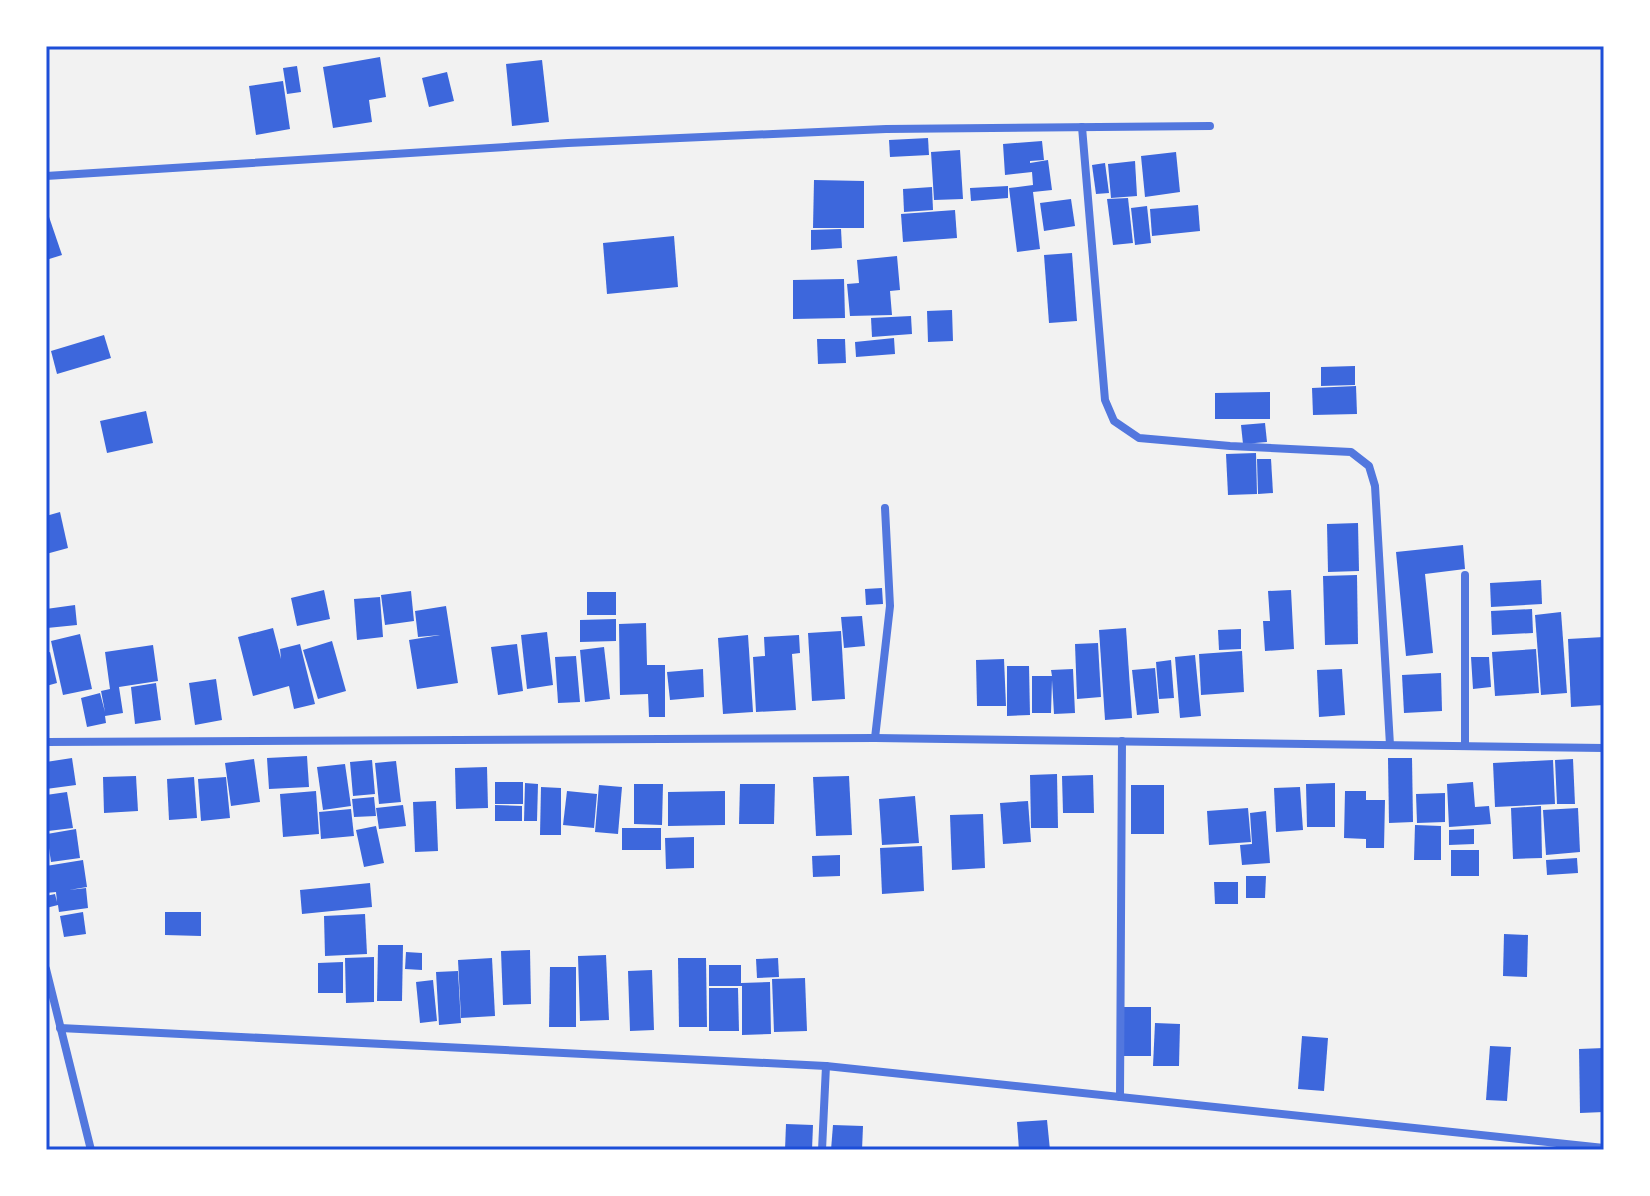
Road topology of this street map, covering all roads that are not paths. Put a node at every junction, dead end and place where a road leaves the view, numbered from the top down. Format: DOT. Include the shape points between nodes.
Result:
graph roads {
  1 [pos="1210,126"];
  2 [pos="1082,127"];
  3 [pos="46,176"];
  4 [pos="885,508"];
  5 [pos="1465,575"];
  6 [pos="875,738"];
  7 [pos="1122,741"];
  8 [pos="46,742"];
  9 [pos="1390,745"];
  10 [pos="1465,746"];
  11 [pos="1604,748"];
  12 [pos="46,969"];
  13 [pos="60,1028"];
  14 [pos="826,1066"];
  15 [pos="1120,1097"];
  16 [pos="1604,1148"];
  17 [pos="91,1150"];
  18 [pos="822,1150"];
  1 -- 2 [label="street"];
  2 -- 3 [label="street" via="886,129 568,143"];
  2 -- 9 [label="street" via="1105,400 1114,421 1139,438 1351,452 1369,466 1375,486"];
  4 -- 6 [label="street" via="890,606"];
  5 -- 10 [label="street"];
  6 -- 7 [label="street"];
  6 -- 8 [label="street"];
  7 -- 9 [label="street"];
  7 -- 15 [label="street"];
  9 -- 10 [label="street"];
  10 -- 11 [label="street"];
  12 -- 13 [label="street"];
  13 -- 14 [label="street"];
  13 -- 17 [label="street"];
  14 -- 15 [label="street"];
  14 -- 18 [label="street"];
  15 -- 16 [label="street"];
}
